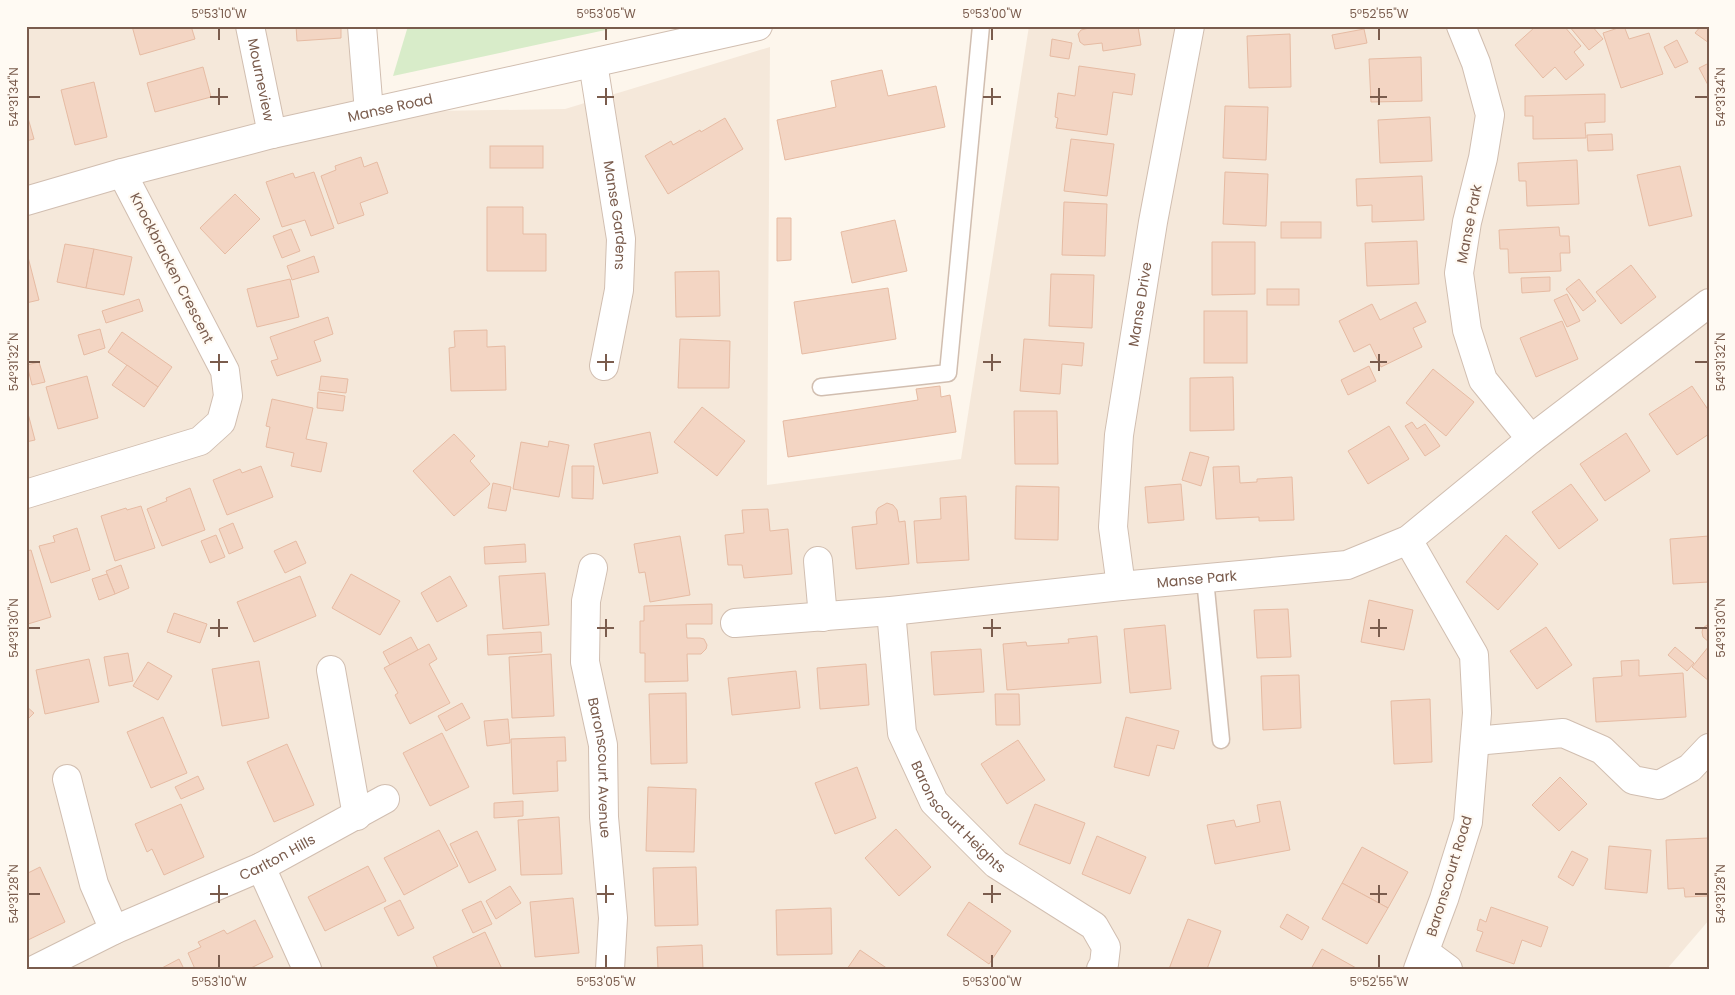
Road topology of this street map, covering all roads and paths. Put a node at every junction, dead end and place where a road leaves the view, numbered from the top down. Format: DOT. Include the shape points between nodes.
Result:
graph roads {
  1 [pos="250,26"];
  2 [pos="362,26"];
  3 [pos="758,26"];
  4 [pos="981,26"];
  5 [pos="1190,26"];
  6 [pos="1461,26"];
  7 [pos="593,63"];
  8 [pos="369,112"];
  9 [pos="272,134"];
  10 [pos="122,173"];
  11 [pos="26,201"];
  12 [pos="1709,303"];
  13 [pos="604,366"];
  14 [pos="821,387"];
  15 [pos="1531,439"];
  16 [pos="26,494"];
  17 [pos="1408,540"];
  18 [pos="818,561"];
  19 [pos="593,568"];
  20 [pos="1205,579"];
  21 [pos="1121,586"];
  22 [pos="891,611"];
  23 [pos="823,617"];
  24 [pos="735,623"];
  25 [pos="331,670"];
  26 [pos="1221,740"];
  27 [pos="1475,741"];
  28 [pos="1709,748"];
  29 [pos="67,779"];
  30 [pos="385,799"];
  31 [pos="357,816"];
  32 [pos="261,867"];
  33 [pos="114,930"];
  34 [pos="1422,960"];
  35 [pos="36,969"];
  36 [pos="307,969"];
  37 [pos="610,969"];
  38 [pos="1101,969"];
  39 [pos="1448,969"];
  1 -- 9 [label="street, Mourneview"];
  2 -- 8 [label="street"];
  3 -- 7 [label="street, Manse Road"];
  4 -- 14 [label="lane" via="948,373"];
  5 -- 21 [label="street, Manse Drive" via="1153,222 1119,435 1113,527"];
  6 -- 15 [label="street, Manse Park" via="1476,63 1490,115 1467,222 1460,273 1467,330 1483,380"];
  7 -- 8 [label="street, Manse Road"];
  7 -- 13 [label="street, Manse Gardens" via="621,239 619,290"];
  8 -- 9 [label="street, Manse Road"];
  9 -- 10 [label="street, Manse Road"];
  10 -- 11 [label="street, Manse Road"];
  10 -- 16 [label="street, Knockbracken Crescent" via="224,371 228,396 221,422 200,441"];
  12 -- 15 [label="street, Manse Park"];
  15 -- 17 [label="street, Manse Park"];
  17 -- 20 [label="street, Manse Park" via="1347,565"];
  17 -- 27 [label="street, Baronscourt Road" via="1474,655"];
  18 -- 23 [label="street"];
  19 -- 37 [label="street, Baronscourt Avenue" via="586,601 586,662 603,745 604,817 613,918"];
  20 -- 21 [label="street, Manse Park"];
  20 -- 26 [label="lane"];
  21 -- 22 [label="street, Manse Park"];
  22 -- 23 [label="street, Manse Park"];
  22 -- 38 [label="street, Baronscourt Heights" via="902,733 934,802 996,864 1094,926 1106,947"];
  23 -- 24 [label="street, Manse Park"];
  25 -- 31 [label="street"];
  27 -- 28 [label="street" via="1563,733 1602,750 1633,780 1659,785 1690,768"];
  27 -- 34 [label="street, Baronscourt Road" via="1468,822"];
  29 -- 33 [label="street" via="94,884"];
  30 -- 31 [label="street, Carlton Hills"];
  31 -- 32 [label="street, Carlton Hills"];
  32 -- 33 [label="street, Carlton Hills"];
  32 -- 36 [label="street"];
  33 -- 35 [label="street, Carlton Hills"];
  34 -- 39 [label="street, Baronscourt Road"];
}
